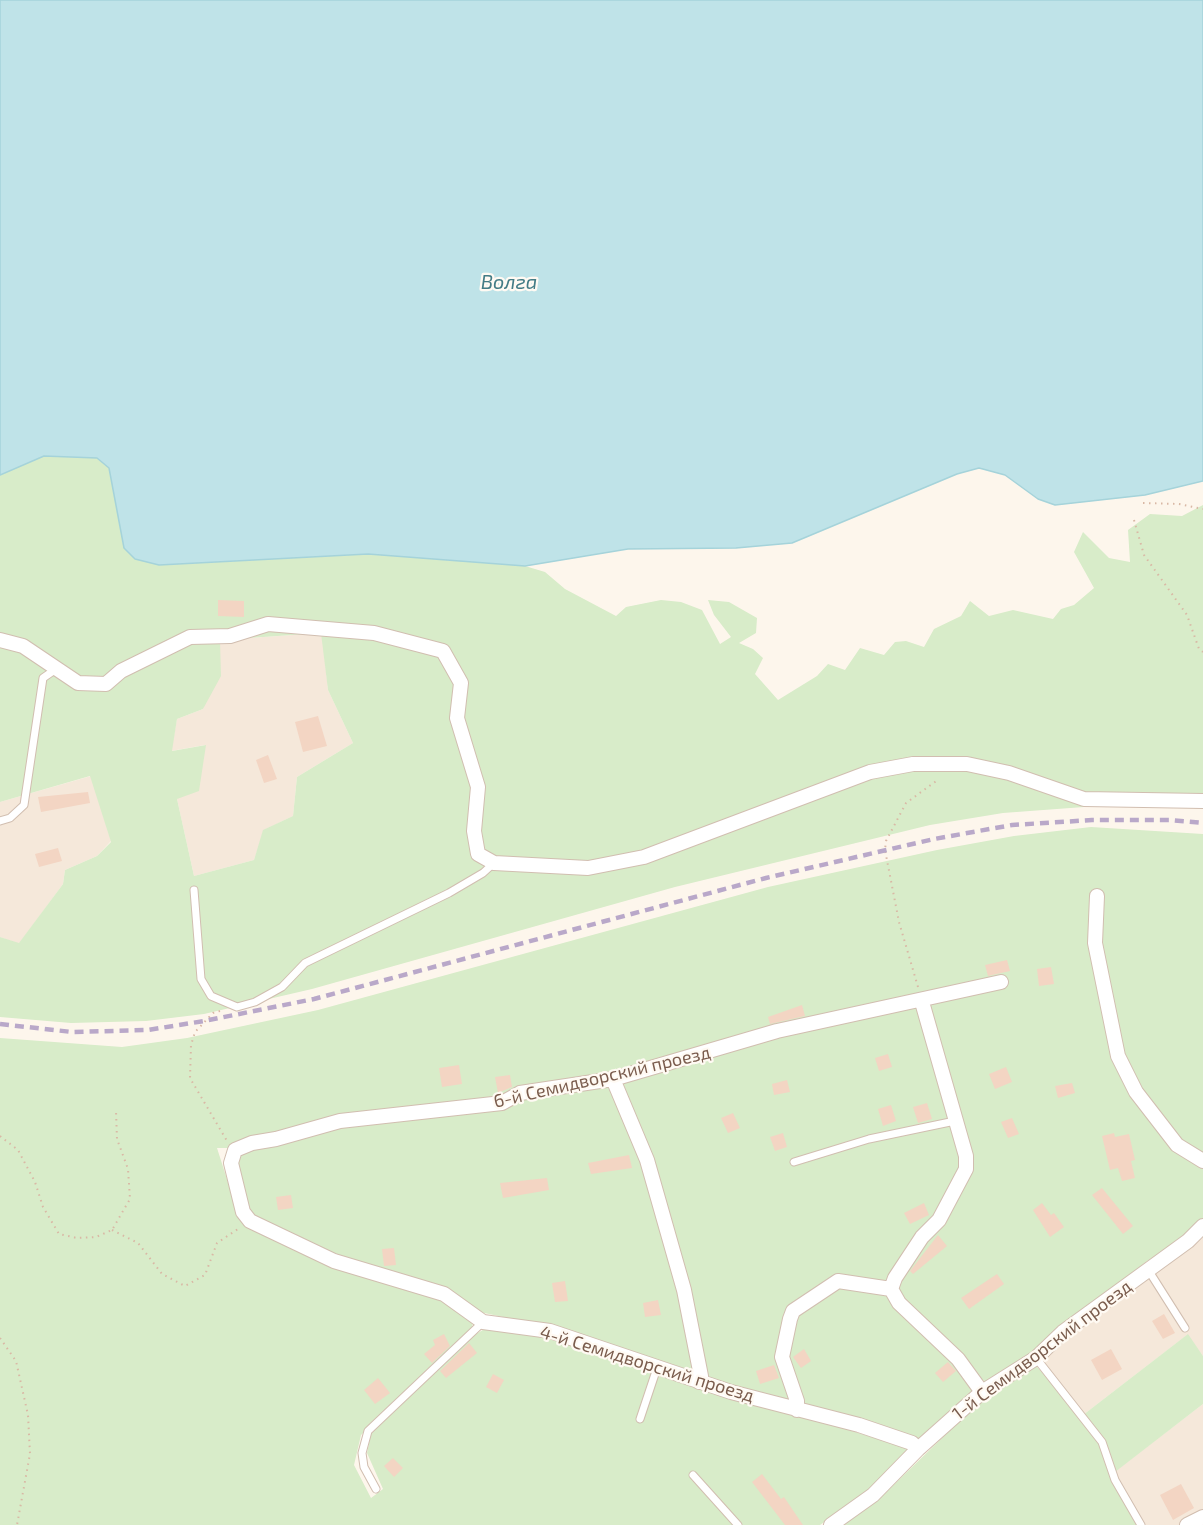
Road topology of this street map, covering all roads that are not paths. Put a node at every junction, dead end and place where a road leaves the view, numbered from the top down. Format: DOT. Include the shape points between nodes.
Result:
graph roads {
  1 [pos="0,640"];
  2 [pos="56,669"];
  3 [pos="1203,801"];
  4 [pos="0,821"];
  5 [pos="494,863"];
  6 [pos="194,890"];
  7 [pos="1097,896"];
  8 [pos="1002,982"];
  9 [pos="922,1002"];
  10 [pos="613,1079"];
  11 [pos="955,1121"];
  12 [pos="1203,1161"];
  13 [pos="794,1162"];
  14 [pos="250,1221"];
  15 [pos="1203,1226"];
  16 [pos="1147,1268"];
  17 [pos="891,1289"];
  18 [pos="483,1322"];
  19 [pos="1185,1328"];
  20 [pos="1036,1358"];
  21 [pos="657,1368"];
  22 [pos="699,1382"];
  23 [pos="982,1392"];
  24 [pos="797,1410"];
  25 [pos="640,1419"];
  26 [pos="918,1449"];
  27 [pos="693,1475"];
  28 [pos="375,1489"];
  29 [pos="1203,1517"];
  30 [pos="738,1525"];
  31 [pos="831,1525"];
  32 [pos="1141,1525"];
  33 [pos="1187,1525"];
  1 -- 2 [label="street" via="23,646"];
  2 -- 4 [label="lane" via="43,678 24,805 10,818"];
  2 -- 5 [label="street" via="78,683 106,684 121,671 190,637 230,636 268,624 374,633 443,651 461,683 458,718 478,787 474,831 478,854"];
  3 -- 5 [label="street" via="1084,799 1008,773 967,764 913,764 870,772 644,857 588,868"];
  5 -- 6 [label="lane" via="449,893 305,963 282,987 255,1002 234,1006 211,996 201,979"];
  7 -- 12 [label="street" via="1095,943 1118,1056 1136,1092 1177,1145"];
  8 -- 9 [label="street, 6-й Семидворский проезд"];
  9 -- 10 [label="street, 6-й Семидворский проезд" via="777,1031"];
  9 -- 11 [label="street"];
  10 -- 14 [label="street, 6-й Семидворский проезд" via="520,1093 502,1103 340,1120 252,1143 235,1150 231,1164 243,1212"];
  10 -- 22 [label="street" via="647,1160 684,1290"];
  11 -- 13 [label="lane" via="869,1139"];
  11 -- 17 [label="street" via="966,1169 939,1220 922,1237"];
  14 -- 18 [label="street, 4-й Семидворский проезд" via="334,1261 444,1294"];
  15 -- 16 [label="street, 1-й Семидворский проезд"];
  16 -- 19 [label="lane"];
  16 -- 20 [label="street, 1-й Семидворский проезд" via="1063,1332"];
  17 -- 23 [label="street" via="899,1303 958,1359"];
  17 -- 24 [label="street" via="837,1281 793,1311 782,1358"];
  18 -- 21 [label="street, 4-й Семидворский проезд" via="550,1331"];
  18 -- 28 [label="lane" via="368,1431 362,1453"];
  20 -- 23 [label="street, 1-й Семидворский проезд"];
  20 -- 32 [label="lane" via="1102,1442 1115,1480"];
  21 -- 22 [label="street, 4-й Семидворский проезд"];
  21 -- 25 [label="lane"];
  22 -- 24 [label="street, 4-й Семидворский проезд"];
  23 -- 26 [label="street, 1-й Семидворский проезд"];
  24 -- 26 [label="street, 4-й Семидворский проезд" via="859,1425 912,1443"];
  26 -- 31 [label="street, 1-й Семидворский проезд" via="873,1496"];
  27 -- 30 [label="lane"];
  29 -- 33 [label="street"];
}
